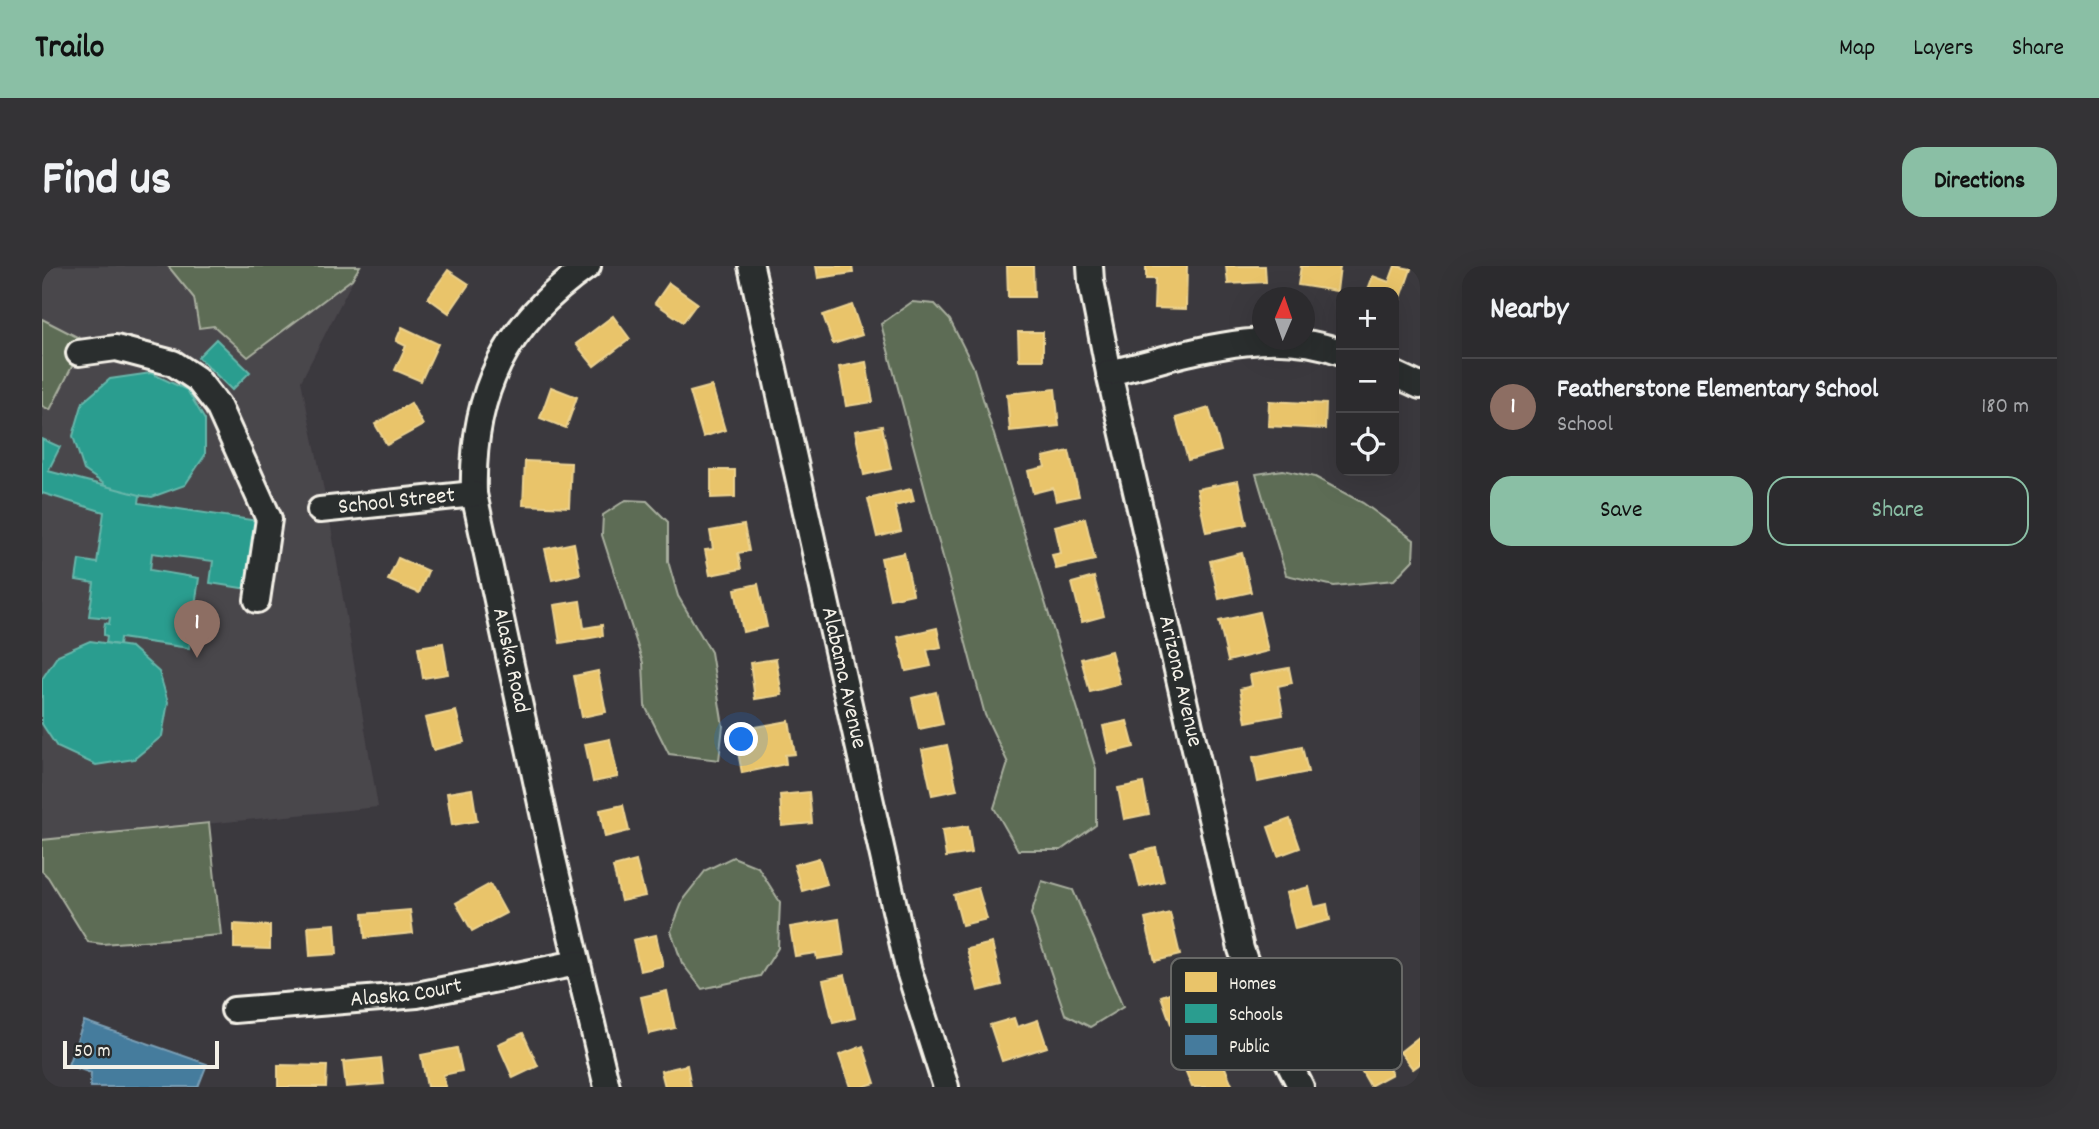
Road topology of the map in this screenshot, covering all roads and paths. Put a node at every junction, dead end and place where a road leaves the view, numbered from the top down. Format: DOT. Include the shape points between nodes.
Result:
graph roads {
  1 [pos="588,266"];
  2 [pos="751,266"];
  3 [pos="1090,266"];
  4 [pos="1336,351"];
  5 [pos="79,353"];
  6 [pos="1109,373"];
  7 [pos="1399,376"];
  8 [pos="1420,386"];
  9 [pos="474,494"];
  10 [pos="320,510"];
  11 [pos="257,600"];
  12 [pos="1244,958"];
  13 [pos="577,963"];
  14 [pos="234,1010"];
  15 [pos="1292,1070"];
  16 [pos="607,1087"];
  17 [pos="946,1087"];
  18 [pos="1301,1087"];
  1 -- 9 [label="street, Alaska Road" via="540,304 500,361 477,427"];
  2 -- 17 [label="street, Alabama Avenue" via="908,968"];
  3 -- 6 [label="street, Arizona Avenue"];
  4 -- 6 [label="street" via="1303,342 1256,340"];
  5 -- 11 [label="street" via="116,348 173,363 197,379 218,407 269,519"];
  6 -- 12 [label="street, Arizona Avenue"];
  7 -- 8 [label="street"];
  9 -- 10 [label="street, School Street"];
  9 -- 13 [label="street, Alaska Road"];
  13 -- 14 [label="street, Alaska Court" via="417,995"];
  13 -- 16 [label="street, Alaska Road"];
  15 -- 18 [label="street, Arizona Avenue"];
}
